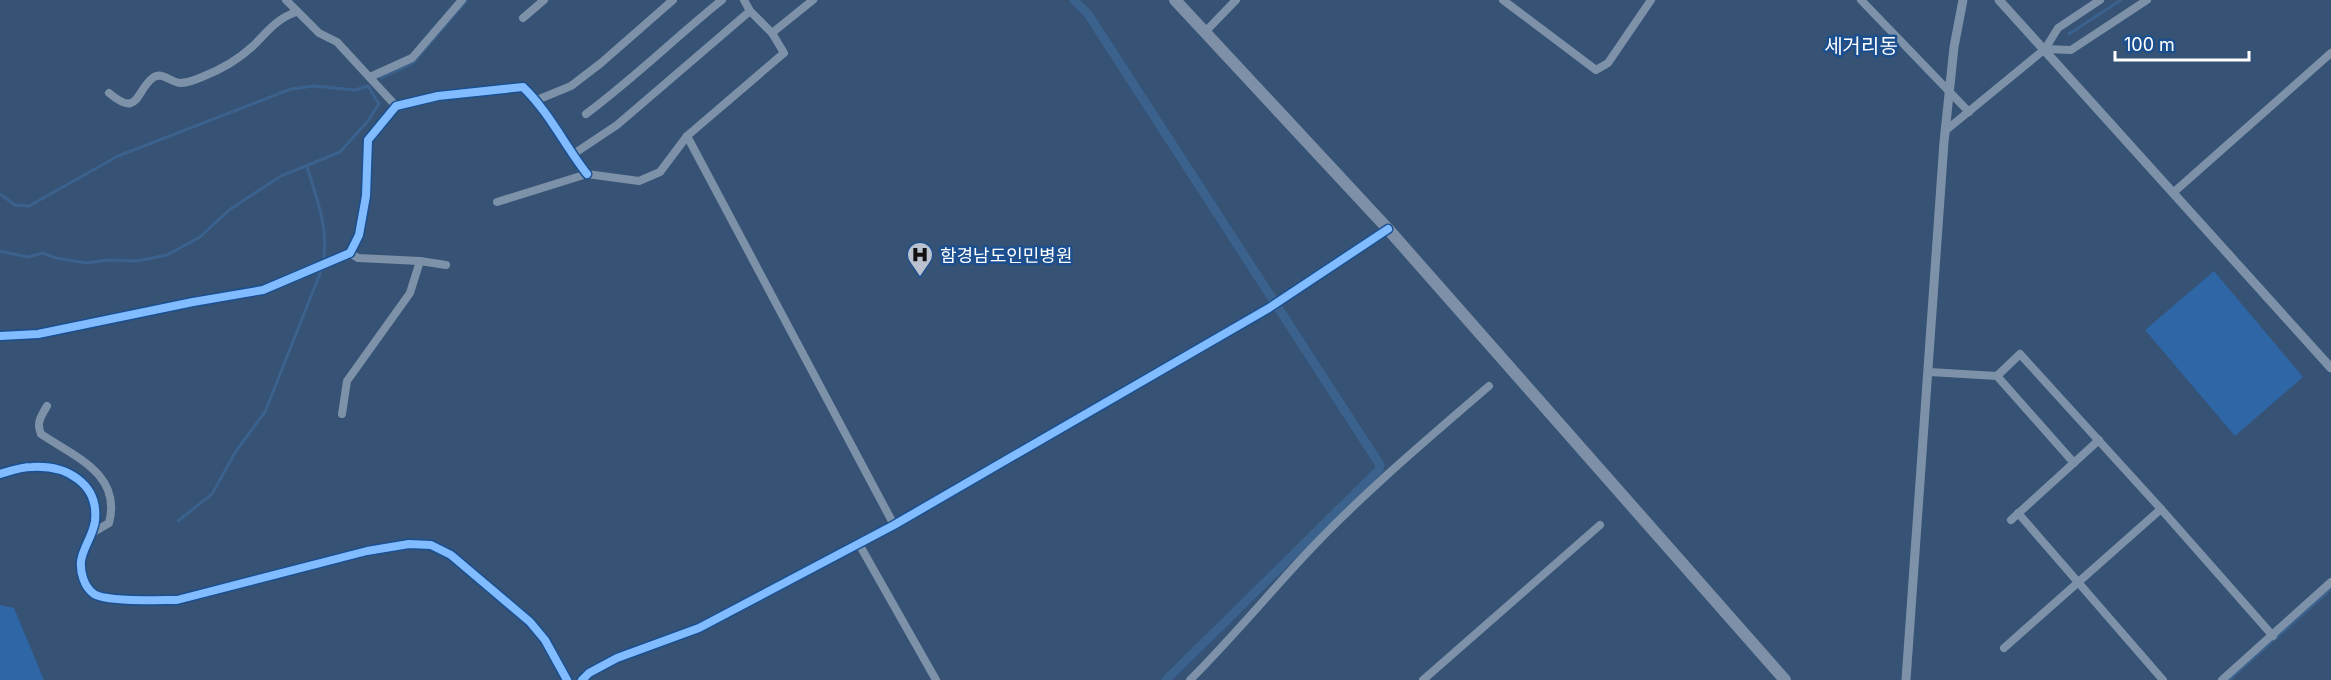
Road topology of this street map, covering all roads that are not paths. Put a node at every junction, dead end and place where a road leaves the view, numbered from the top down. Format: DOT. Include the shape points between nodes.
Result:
graph roads {
  1 [pos="286,0"];
  2 [pos="462,0"];
  3 [pos="544,0"];
  4 [pos="673,0"];
  5 [pos="722,0"];
  6 [pos="744,0"];
  7 [pos="813,0"];
  8 [pos="1174,0"];
  9 [pos="1236,0"];
  10 [pos="1503,0"];
  11 [pos="1651,0"];
  12 [pos="1861,0"];
  13 [pos="1963,0"];
  14 [pos="1999,0"];
  15 [pos="2100,0"];
  16 [pos="2147,0"];
  17 [pos="750,11"];
  18 [pos="296,12"];
  19 [pos="524,18"];
  20 [pos="1205,32"];
  21 [pos="772,33"];
  22 [pos="2045,49"];
  23 [pos="2331,53"];
  24 [pos="370,77"];
  25 [pos="109,93"];
  26 [pos="1949,93"];
  27 [pos="537,100"];
  28 [pos="396,106"];
  29 [pos="1969,112"];
  30 [pos="586,114"];
  31 [pos="1945,131"];
  32 [pos="687,136"];
  33 [pos="572,155"];
  34 [pos="587,174"];
  35 [pos="2174,192"];
  36 [pos="497,202"];
  37 [pos="1388,229"];
  38 [pos="350,253"];
  39 [pos="420,261"];
  40 [pos="446,265"];
  41 [pos="0,336"];
  42 [pos="2331,368"];
  43 [pos="1929,372"];
  44 [pos="1997,376"];
  45 [pos="1489,386"];
  46 [pos="47,406"];
  47 [pos="342,414"];
  48 [pos="2099,440"];
  49 [pos="2074,463"];
  50 [pos="0,474"];
  51 [pos="2161,509"];
  52 [pos="2018,513"];
  53 [pos="2011,520"];
  54 [pos="894,525"];
  55 [pos="1600,525"];
  56 [pos="92,533"];
  57 [pos="859,544"];
  58 [pos="2331,582"];
  59 [pos="2078,583"];
  60 [pos="2273,636"];
  61 [pos="2004,648"];
  62 [pos="567,680"];
  63 [pos="582,680"];
  64 [pos="936,680"];
  65 [pos="1190,680"];
  66 [pos="1424,680"];
  67 [pos="1785,680"];
  68 [pos="1906,680"];
  69 [pos="2163,680"];
  70 [pos="2222,680"];
  1 -- 18 [label="street"];
  2 -- 24 [label="street" via="412,57"];
  3 -- 19 [label="street"];
  4 -- 27 [label="street" via="571,86"];
  5 -- 30 [label="street"];
  6 -- 17 [label="street"];
  7 -- 21 [label="street"];
  8 -- 20 [label="highway"];
  9 -- 20 [label="street"];
  10 -- 11 [label="street" via="1596,70 1608,63"];
  12 -- 26 [label="street"];
  13 -- 26 [label="street"];
  14 -- 22 [label="street"];
  15 -- 22 [label="street" via="2058,28"];
  16 -- 22 [label="street" via="2071,51"];
  17 -- 21 [label="street"];
  17 -- 33 [label="street" via="617,125"];
  18 -- 24 [label="street" via="319,33 337,42"];
  18 -- 25 [label="street" via="277,21 242,55 203,77 180,83 156,76 130,103"];
  20 -- 37 [label="highway"];
  21 -- 32 [label="street" via="784,54"];
  22 -- 29 [label="street"];
  22 -- 35 [label="street"];
  23 -- 35 [label="street"];
  24 -- 28 [label="street"];
  26 -- 29 [label="street"];
  26 -- 31 [label="street"];
  27 -- 28 [label="street" via="523,87 438,96"];
  27 -- 33 [label="street"];
  28 -- 38 [label="street" via="368,140 364,205 357,243"];
  29 -- 31 [label="street"];
  31 -- 43 [label="street"];
  32 -- 34 [label="street" via="660,172 639,181"];
  32 -- 54 [label="street"];
  33 -- 34 [label="street"];
  34 -- 36 [label="street"];
  35 -- 42 [label="street"];
  37 -- 54 [label="street" via="1269,308"];
  37 -- 67 [label="highway"];
  38 -- 39 [label="street" via="358,258"];
  38 -- 41 [label="street" via="263,290 38,334"];
  39 -- 40 [label="street"];
  39 -- 47 [label="street" via="410,293 347,381"];
  43 -- 44 [label="street"];
  43 -- 68 [label="street"];
  44 -- 48 [label="street" via="2020,354"];
  44 -- 49 [label="street"];
  45 -- 65 [label="street" via="1392,469 1305,555"];
  46 -- 56 [label="street" via="40,417 41,434 92,467 112,498 109,523"];
  48 -- 49 [label="street"];
  48 -- 51 [label="street"];
  49 -- 52 [label="street"];
  50 -- 56 [label="street" via="33,466 57,468 73,475 87,487 93,499"];
  51 -- 59 [label="street"];
  51 -- 60 [label="street"];
  52 -- 53 [label="street"];
  52 -- 59 [label="street"];
  54 -- 57 [label="street"];
  55 -- 66 [label="street"];
  56 -- 62 [label="street" via="81,561 83,577 92,593 108,598 159,600 177,600 367,551 409,544 431,545 451,555 531,622"];
  57 -- 63 [label="street" via="699,628 616,658"];
  57 -- 64 [label="street"];
  58 -- 60 [label="street"];
  59 -- 61 [label="street"];
  59 -- 69 [label="street"];
  60 -- 70 [label="street"];
}
